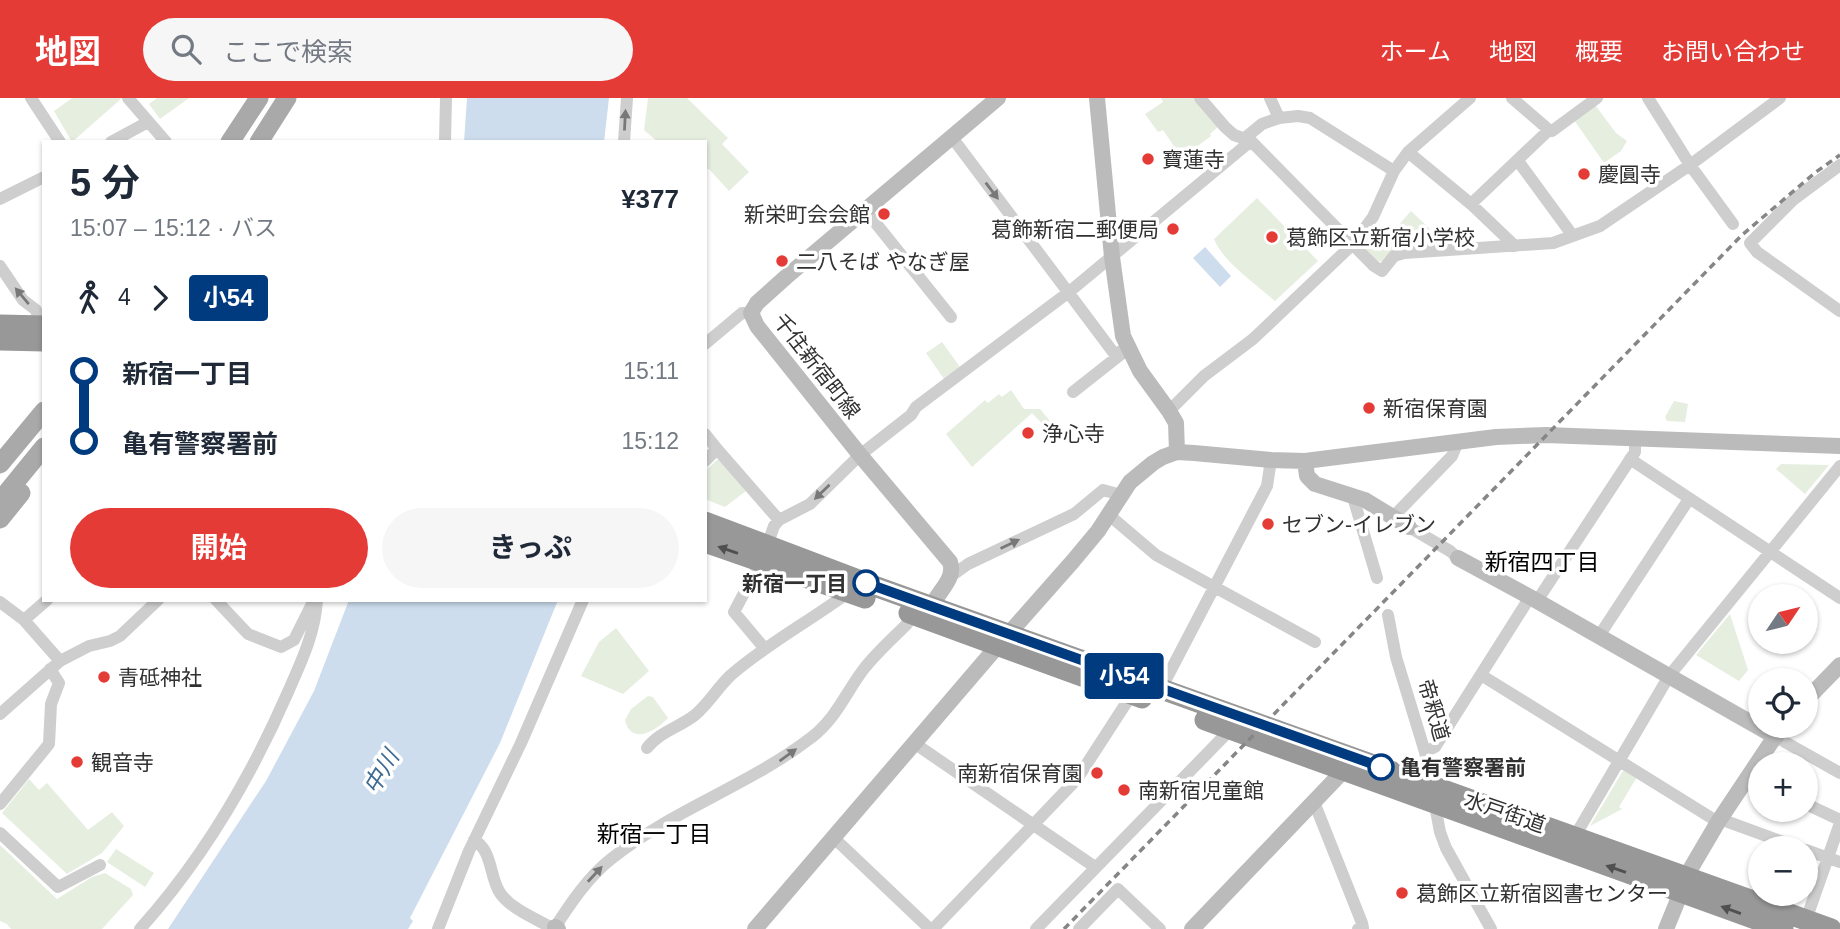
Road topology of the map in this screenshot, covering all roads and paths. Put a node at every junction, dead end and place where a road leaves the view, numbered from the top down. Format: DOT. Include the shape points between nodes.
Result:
graph roads {
  1 [pos="31,98"];
  2 [pos="128,98"];
  3 [pos="259,98"];
  4 [pos="272,98"];
  5 [pos="287,98"];
  6 [pos="299,98"];
  7 [pos="446,98"];
  8 [pos="627,98"];
  9 [pos="998,98"];
  10 [pos="1097,98"];
  11 [pos="1200,98"];
  12 [pos="1270,98"];
  13 [pos="1470,98"];
  14 [pos="1512,98"];
  15 [pos="1597,98"];
  16 [pos="1648,98"];
  17 [pos="1780,98"];
  18 [pos="1455,102"];
  19 [pos="1279,118"];
  20 [pos="148,122"];
  21 [pos="1549,130"];
  22 [pos="951,136"];
  23 [pos="1248,139"];
  24 [pos="59,140"];
  25 [pos="115,140"];
  26 [pos="164,140"];
  27 [pos="231,140"];
  28 [pos="245,140"];
  29 [pos="260,140"];
  30 [pos="272,140"];
  31 [pos="445,140"];
  32 [pos="624,140"];
  33 [pos="1408,152"];
  34 [pos="1518,160"];
  35 [pos="1690,165"];
  36 [pos="1840,165"];
  37 [pos="1394,171"];
  38 [pos="42,178"];
  39 [pos="0,199"];
  40 [pos="1471,205"];
  41 [pos="866,211"];
  42 [pos="1733,224"];
  43 [pos="1573,236"];
  44 [pos="1353,244"];
  45 [pos="1515,246"];
  46 [pos="1112,257"];
  47 [pos="0,266"];
  48 [pos="1069,292"];
  49 [pos="1840,311"];
  50 [pos="751,313"];
  51 [pos="951,317"];
  52 [pos="0,325"];
  53 [pos="42,331"];
  54 [pos="0,340"];
  55 [pos="707,341"];
  56 [pos="1128,348"];
  57 [pos="1073,392"];
  58 [pos="1170,411"];
  59 [pos="42,413"];
  60 [pos="42,428"];
  61 [pos="707,436"];
  62 [pos="1635,438"];
  63 [pos="1458,442"];
  64 [pos="1840,446"];
  65 [pos="42,449"];
  66 [pos="718,449"];
  67 [pos="1177,452"];
  68 [pos="860,455"];
  69 [pos="707,459"];
  70 [pos="1630,459"];
  71 [pos="1271,460"];
  72 [pos="1305,461"];
  73 [pos="0,464"];
  74 [pos="1840,466"];
  75 [pos="42,468"];
  76 [pos="0,480"];
  77 [pos="1121,495"];
  78 [pos="1353,496"];
  79 [pos="1689,499"];
  80 [pos="0,501"];
  81 [pos="1109,515"];
  82 [pos="1393,517"];
  83 [pos="0,519"];
  84 [pos="779,520"];
  85 [pos="707,523"];
  86 [pos="1409,527"];
  87 [pos="707,542"];
  88 [pos="1771,552"];
  89 [pos="764,554"];
  90 [pos="1458,558"];
  91 [pos="950,577"];
  92 [pos="1377,578"];
  93 [pos="1214,586"];
  94 [pos="849,592"];
  95 [pos="1840,598"];
  96 [pos="1533,599"];
  97 [pos="45,602"];
  98 [pos="156,602"];
  99 [pos="218,602"];
  100 [pos="315,602"];
  101 [pos="316,602"];
  102 [pos="582,602"];
  103 [pos="0,603"];
  104 [pos="922,610"];
  105 [pos="1388,615"];
  106 [pos="24,620"];
  107 [pos="1599,636"];
  108 [pos="1003,639"];
  109 [pos="1315,642"];
  110 [pos="765,649"];
  111 [pos="55,665"];
  112 [pos="1840,665"];
  113 [pos="1481,675"];
  114 [pos="1669,676"];
  115 [pos="1818,688"];
  116 [pos="1161,689"];
  117 [pos="1132,694"];
  118 [pos="0,714"];
  119 [pos="1748,716"];
  120 [pos="1228,721"];
  121 [pos="1788,738"];
  122 [pos="914,743"];
  123 [pos="647,748"];
  124 [pos="1424,752"];
  125 [pos="1618,761"];
  126 [pos="1349,764"];
  127 [pos="1840,773"];
  128 [pos="1748,788"];
  129 [pos="1433,795"];
  130 [pos="1314,802"];
  131 [pos="0,804"];
  132 [pos="1818,810"];
  133 [pos="1719,821"];
  134 [pos="1840,821"];
  135 [pos="1032,825"];
  136 [pos="0,833"];
  137 [pos="1574,836"];
  138 [pos="1765,836"];
  139 [pos="834,838"];
  140 [pos="474,840"];
  141 [pos="1834,860"];
  142 [pos="100,865"];
  143 [pos="1095,867"];
  144 [pos="1683,884"];
  145 [pos="1806,920"];
  146 [pos="763,926"];
  147 [pos="140,929"];
  148 [pos="438,929"];
  149 [pos="556,929"];
  150 [pos="931,929"];
  151 [pos="1036,929"];
  152 [pos="1079,929"];
  153 [pos="1160,929"];
  154 [pos="1192,929"];
  155 [pos="1358,929"];
  156 [pos="1492,929"];
  157 [pos="1666,929"];
  158 [pos="1783,929"];
  159 [pos="1831,929"];
  1 -- 24 [label="street"];
  2 -- 20 [label="street"];
  3 -- 27 [label="main road"];
  4 -- 28 [label="main road"];
  5 -- 29 [label="main road"];
  6 -- 30 [label="main road"];
  7 -- 31 [label="street"];
  32 -- 8 [label="street, one-way"];
  9 -- 22 [label="street, 千住新宿町線"];
  10 -- 46 [label="street"];
  11 -- 23 [label="street" via="1224,127"];
  12 -- 19 [label="street"];
  13 -- 18 [label="street"];
  14 -- 21 [label="street"];
  15 -- 21 [label="street"];
  16 -- 35 [label="street"];
  17 -- 35 [label="street"];
  18 -- 33 [label="street"];
  19 -- 23 [label="street" via="1262,124"];
  19 -- 37 [label="street" via="1310,118"];
  20 -- 25 [label="street"];
  20 -- 26 [label="street"];
  21 -- 34 [label="street"];
  22 -- 41 [label="street, 千住新宿町線"];
  22 -- 48 [label="street, one-way"];
  23 -- 44 [label="street"];
  23 -- 46 [label="street"];
  33 -- 37 [label="street"];
  33 -- 40 [label="street"];
  34 -- 40 [label="street"];
  34 -- 43 [label="street"];
  35 -- 42 [label="street"];
  35 -- 43 [label="street" via="1613,219"];
  36 -- 49 [label="street" via="1793,200 1751,243 1757,252"];
  37 -- 44 [label="street" via="1373,217"];
  38 -- 39 [label="street"];
  40 -- 45 [label="street"];
  41 -- 50 [label="street, 千住新宿町線"];
  41 -- 51 [label="street"];
  43 -- 45 [label="street" via="1553,243"];
  44 -- 45 [label="street" via="1382,271 1394,256 1404,253"];
  44 -- 58 [label="street"];
  46 -- 48 [label="street"];
  46 -- 56 [label="street"];
  53 -- 47 [label="street, one-way" via="36,310 23,300"];
  48 -- 56 [label="street" via="1113,352"];
  48 -- 68 [label="street"];
  50 -- 55 [label="street" via="742,313"];
  50 -- 68 [label="street, 千住新宿町線"];
  52 -- 53 [label="highway"];
  53 -- 54 [label="highway"];
  56 -- 57 [label="street"];
  56 -- 58 [label="street"];
  58 -- 67 [label="street" via="1178,434"];
  59 -- 73 [label="main road"];
  60 -- 76 [label="main road"];
  61 -- 66 [label="street"];
  62 -- 63 [label="street" via="1527,436"];
  62 -- 64 [label="street"];
  62 -- 70 [label="street"];
  63 -- 72 [label="street"];
  63 -- 82 [label="street" via="1452,456"];
  65 -- 80 [label="main road"];
  66 -- 69 [label="street"];
  66 -- 84 [label="street"];
  67 -- 71 [label="street"];
  67 -- 77 [label="street" via="1153,463"];
  68 -- 84 [label="street, one-way" via="810,504"];
  68 -- 91 [label="street, 千住新宿町線" via="950,562"];
  70 -- 79 [label="street"];
  70 -- 96 [label="street"];
  71 -- 72 [label="street"];
  71 -- 93 [label="street" via="1267,486"];
  72 -- 78 [label="street" via="1307,476 1314,484"];
  74 -- 88 [label="street"];
  75 -- 83 [label="main road"];
  77 -- 81 [label="street"];
  91 -- 77 [label="street, one-way" via="1074,514 1103,490"];
  78 -- 82 [label="street"];
  78 -- 92 [label="street"];
  79 -- 88 [label="street"];
  79 -- 107 [label="street"];
  81 -- 93 [label="street" via="1156,555"];
  81 -- 108 [label="street"];
  82 -- 86 [label="street"];
  84 -- 89 [label="street"];
  85 -- 89 [label="highway, 水戸街道"];
  86 -- 90 [label="street"];
  89 -- 87 [label="highway, 水戸街道, one-way"];
  88 -- 95 [label="street"];
  88 -- 114 [label="street"];
  89 -- 94 [label="highway, 水戸街道"];
  89 -- 104 [label="highway, 水戸街道"];
  89 -- 110 [label="street" via="734,612"];
  90 -- 96 [label="street"];
  91 -- 104 [label="street"];
  93 -- 109 [label="street"];
  93 -- 116 [label="street"];
  94 -- 104 [label="highway, 水戸街道"];
  94 -- 110 [label="street"];
  96 -- 107 [label="street"];
  96 -- 113 [label="street"];
  97 -- 106 [label="street"];
  98 -- 111 [label="street" via="120,636"];
  99 -- 100 [label="street" via="248,634 281,647 294,640"];
  101 -- 147 [label="street" via="310,641 263,745 228,809 165,902"];
  102 -- 140 [label="street"];
  103 -- 106 [label="street"];
  104 -- 108 [label="highway, 水戸街道"];
  149 -- 104 [label="street, one-way" via="611,859 781,760 814,735 838,710 862,671"];
  105 -- 124 [label="street, 帝釈道"];
  106 -- 111 [label="street"];
  107 -- 114 [label="street"];
  108 -- 116 [label="highway, 水戸街道"];
  108 -- 117 [label="highway, 水戸街道"];
  108 -- 122 [label="street"];
  110 -- 123 [label="street" via="730,676 695,715"];
  111 -- 118 [label="street"];
  111 -- 131 [label="street" via="58,683 51,704 49,744"];
  112 -- 115 [label="street"];
  113 -- 124 [label="street" via="1435,747"];
  113 -- 125 [label="street"];
  114 -- 119 [label="street"];
  114 -- 125 [label="street"];
  116 -- 120 [label="highway, 水戸街道"];
  117 -- 120 [label="highway, 水戸街道"];
  117 -- 135 [label="street" via="1077,779"];
  120 -- 126 [label="highway, 水戸街道"];
  120 -- 143 [label="street"];
  121 -- 127 [label="street"];
  122 -- 135 [label="street"];
  122 -- 139 [label="street"];
  124 -- 129 [label="street, 帝釈道"];
  125 -- 133 [label="street"];
  125 -- 137 [label="street"];
  126 -- 129 [label="highway, 水戸街道"];
  126 -- 130 [label="street"];
  128 -- 133 [label="street"];
  129 -- 137 [label="highway, 水戸街道"];
  144 -- 129 [label="highway, 水戸街道, one-way"];
  129 -- 156 [label="street, 帝釈道" via="1446,848"];
  130 -- 154 [label="street"];
  130 -- 155 [label="street" via="1362,923 1363,928"];
  132 -- 134 [label="street"];
  133 -- 138 [label="street"];
  133 -- 144 [label="street"];
  134 -- 141 [label="street"];
  135 -- 143 [label="street"];
  135 -- 150 [label="street"];
  136 -- 142 [label="street" via="58,887"];
  137 -- 144 [label="highway, 水戸街道"];
  139 -- 146 [label="street"];
  139 -- 150 [label="street"];
  140 -- 148 [label="street"];
  140 -- 149 [label="street" via="485,850 506,900"];
  141 -- 145 [label="street"];
  143 -- 151 [label="street"];
  144 -- 145 [label="highway, 水戸街道"];
  144 -- 157 [label="street"];
  158 -- 144 [label="highway, 水戸街道, one-way"];
  145 -- 159 [label="highway, 水戸街道"];
  152 -- 153 [label="street" via="1118,889"];
}
